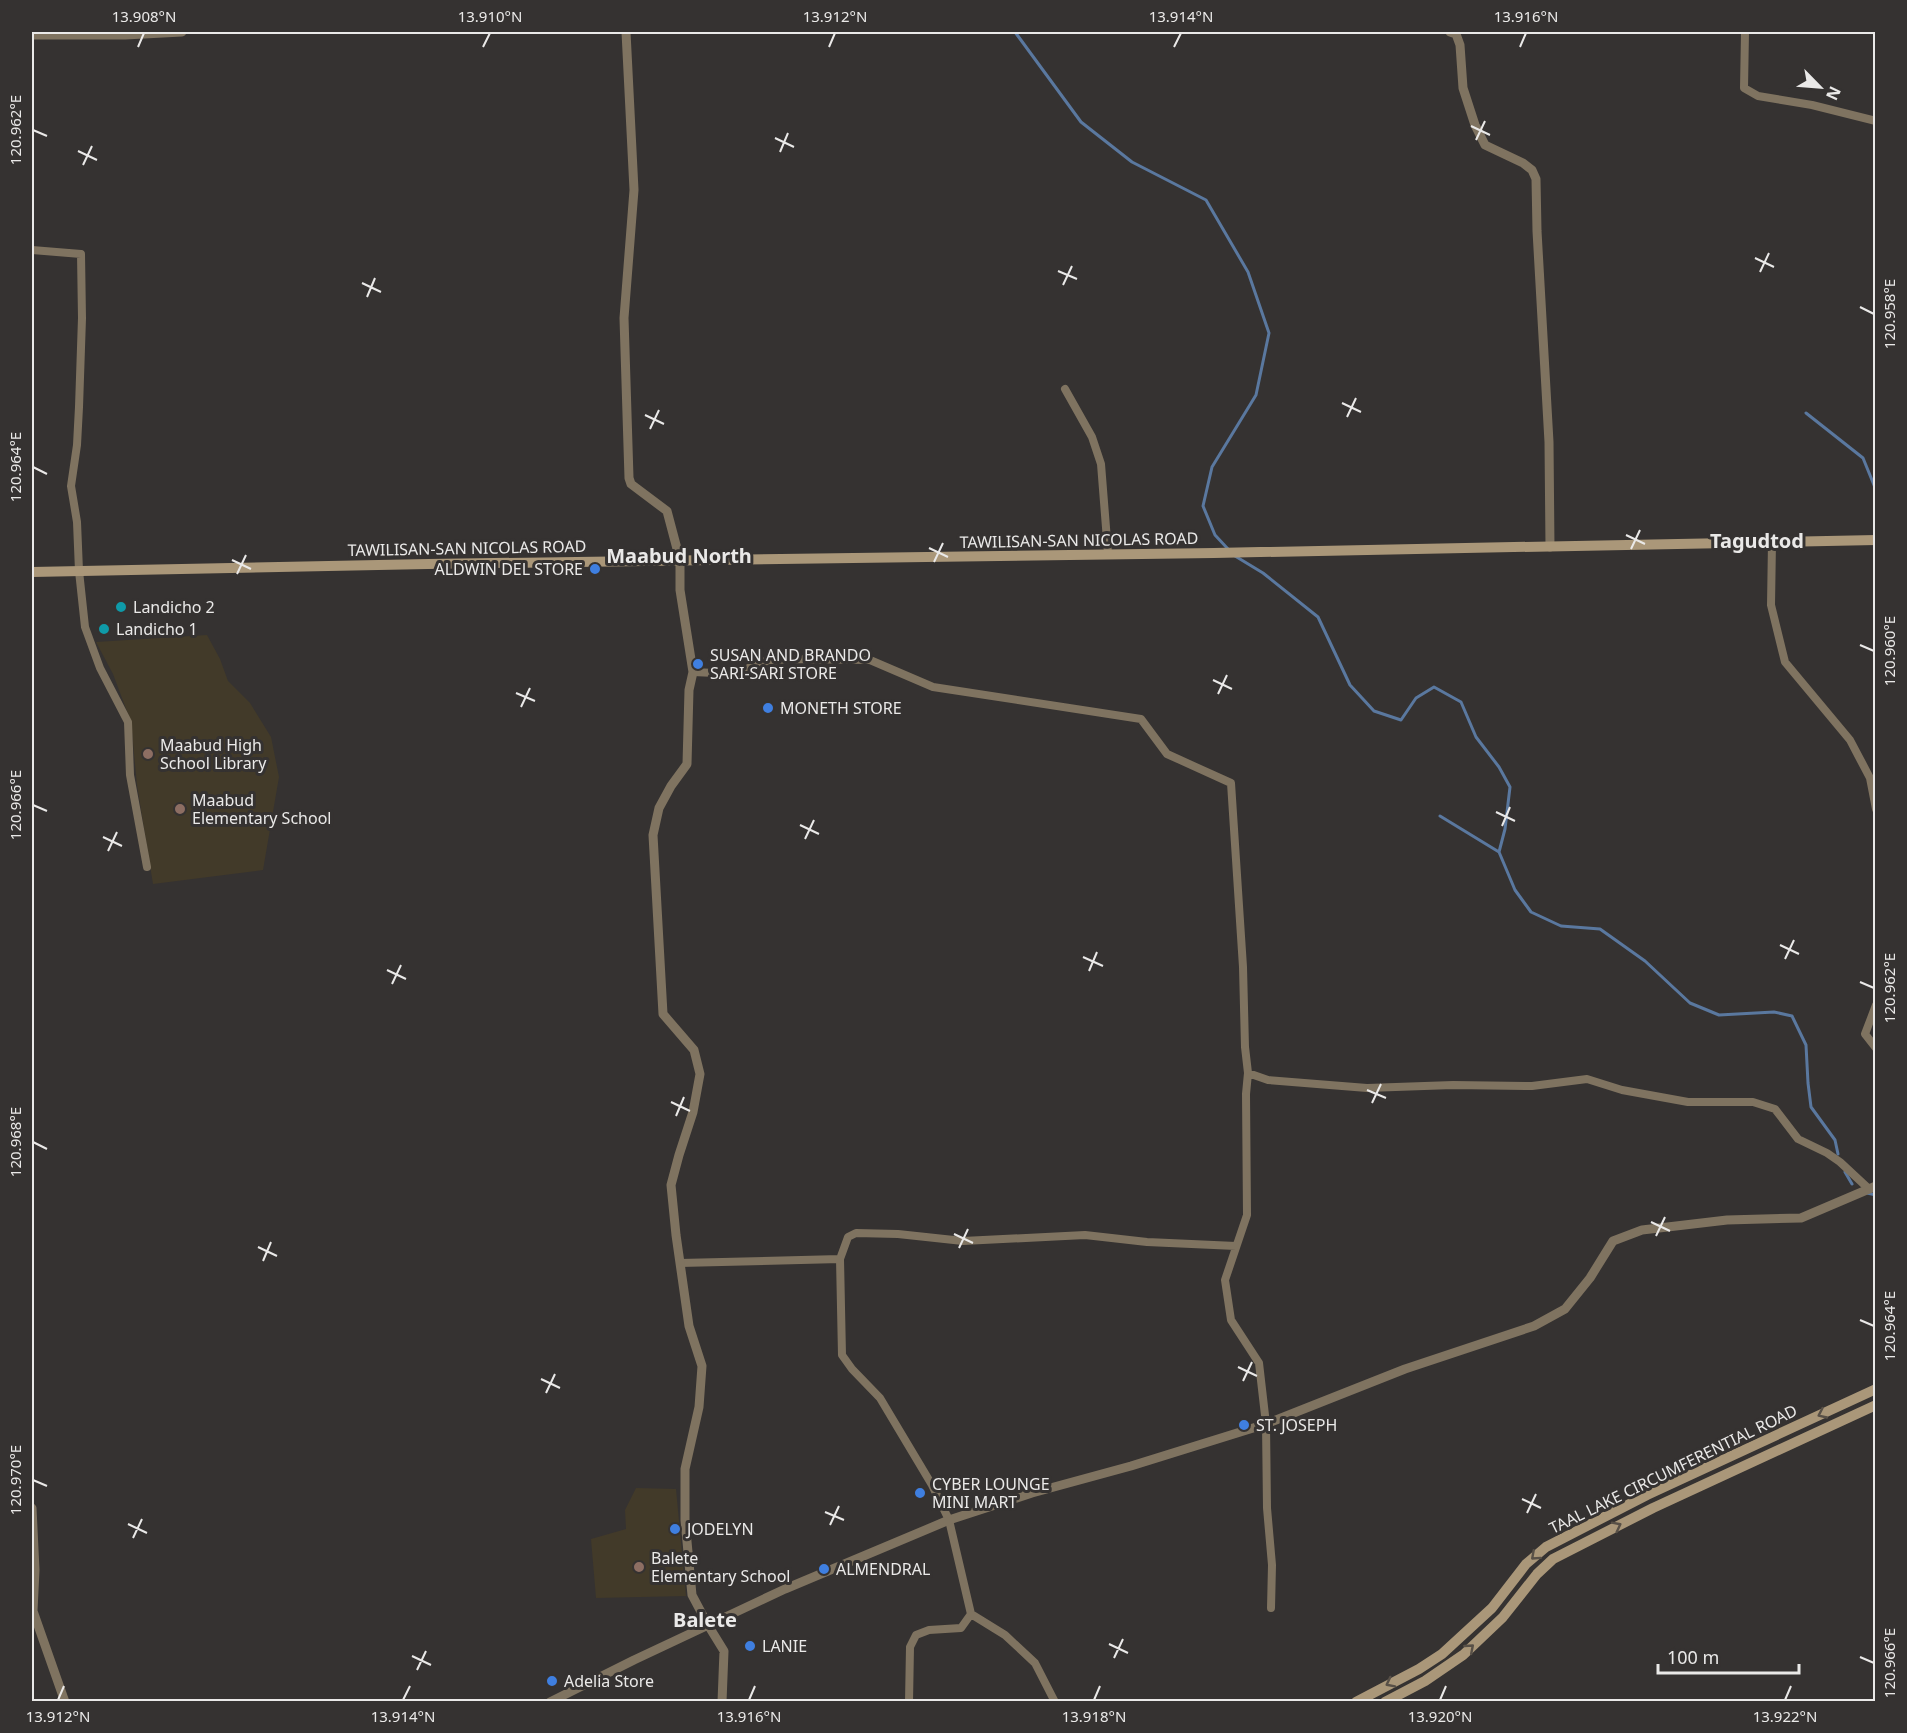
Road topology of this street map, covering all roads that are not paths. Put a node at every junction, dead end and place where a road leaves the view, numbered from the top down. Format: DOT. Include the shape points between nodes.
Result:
graph roads {
  1 [pos="182,32"];
  2 [pos="626,32"];
  3 [pos="1455,32"];
  4 [pos="1745,32"];
  5 [pos="32,35"];
  6 [pos="1875,121"];
  7 [pos="32,250"];
  8 [pos="1065,389"];
  9 [pos="1875,540"];
  10 [pos="1772,542"];
  11 [pos="1550,547"];
  12 [pos="1108,553"];
  13 [pos="680,560"];
  14 [pos="79,571"];
  15 [pos="32,572"];
  16 [pos="693,672"];
  17 [pos="1875,809"];
  18 [pos="147,867"];
  19 [pos="1875,1005"];
  20 [pos="1875,1048"];
  21 [pos="1248,1073"];
  22 [pos="1872,1188"];
  23 [pos="1236,1246"];
  24 [pos="840,1259"];
  25 [pos="680,1263"];
  26 [pos="1875,1389"];
  27 [pos="1875,1405"];
  28 [pos="1266,1424"];
  29 [pos="32,1508"];
  30 [pos="949,1520"];
  31 [pos="1271,1608"];
  32 [pos="971,1614"];
  33 [pos="708,1625"];
  34 [pos="65,1701"];
  35 [pos="550,1701"];
  36 [pos="722,1701"];
  37 [pos="909,1701"];
  38 [pos="1055,1701"];
  39 [pos="1356,1701"];
  40 [pos="1385,1701"];
  1 -- 5 [label="street"];
  2 -- 13 [label="street" via="634,190 624,318 629,478 631,484 667,511"];
  3 -- 11 [label="street" via="1460,45 1463,88 1485,145 1523,163 1536,179"];
  4 -- 6 [label="street" via="1744,88 1758,96"];
  7 -- 14 [label="street" via="81,254 79,407 71,486"];
  8 -- 12 [label="street" via="1092,437 1101,464"];
  9 -- 10 [label="main road, TAWILISAN-SAN NICOLAS ROAD"];
  10 -- 11 [label="main road, TAWILISAN-SAN NICOLAS ROAD"];
  10 -- 17 [label="street" via="1771,605 1785,663 1850,740 1870,778"];
  11 -- 12 [label="main road, TAWILISAN-SAN NICOLAS ROAD"];
  12 -- 13 [label="main road, TAWILISAN-SAN NICOLAS ROAD"];
  13 -- 14 [label="main road, TAWILISAN-SAN NICOLAS ROAD"];
  13 -- 16 [label="street" via="680,590"];
  14 -- 15 [label="main road, TAWILISAN-SAN NICOLAS ROAD"];
  14 -- 18 [label="street" via="85,627 100,668 128,722 130,775"];
  16 -- 21 [label="street" via="737,674 760,662 788,659 870,660 933,687 1141,719 1167,754 1231,783"];
  16 -- 25 [label="street" via="687,764 659,808 653,835 663,1014 694,1050 700,1074 671,1185"];
  19 -- 20 [label="street" via="1865,1034"];
  21 -- 22 [label="street" via="1268,1080 1367,1088 1532,1086 1587,1079 1688,1102 1753,1102 1775,1109 1798,1139 1827,1153"];
  21 -- 23 [label="street" via="1247,1215"];
  22 -- 28 [label="street" via="1801,1218 1727,1220 1642,1230 1622,1237 1613,1241 1564,1309 1534,1326 1405,1369"];
  23 -- 24 [label="street" via="1085,1235 963,1241 856,1233 848,1237"];
  23 -- 28 [label="street" via="1225,1280 1231,1320 1259,1363"];
  24 -- 25 [label="street"];
  24 -- 30 [label="street" via="842,1355 880,1398"];
  25 -- 33 [label="street" via="690,1326 702,1366 699,1407 685,1469 685,1520 692,1595"];
  26 -- 39 [label="main road, TAAL LAKE CIRCUMFERENTIAL ROAD, one-way" via="1647,1495 1546,1547 1526,1564 1492,1608 1448,1649 1419,1669"];
  40 -- 27 [label="main road, TAAL LAKE CIRCUMFERENTIAL ROAD, one-way" via="1425,1681 1463,1655 1503,1617 1553,1559"];
  28 -- 30 [label="street"];
  28 -- 31 [label="street"];
  29 -- 34 [label="street" via="33,1611"];
  30 -- 32 [label="street"];
  30 -- 33 [label="street"];
  32 -- 37 [label="street" via="961,1628 916,1635 910,1647"];
  32 -- 38 [label="street" via="1005,1635 1035,1663"];
  33 -- 35 [label="street"];
  33 -- 36 [label="street" via="724,1651"];
}
